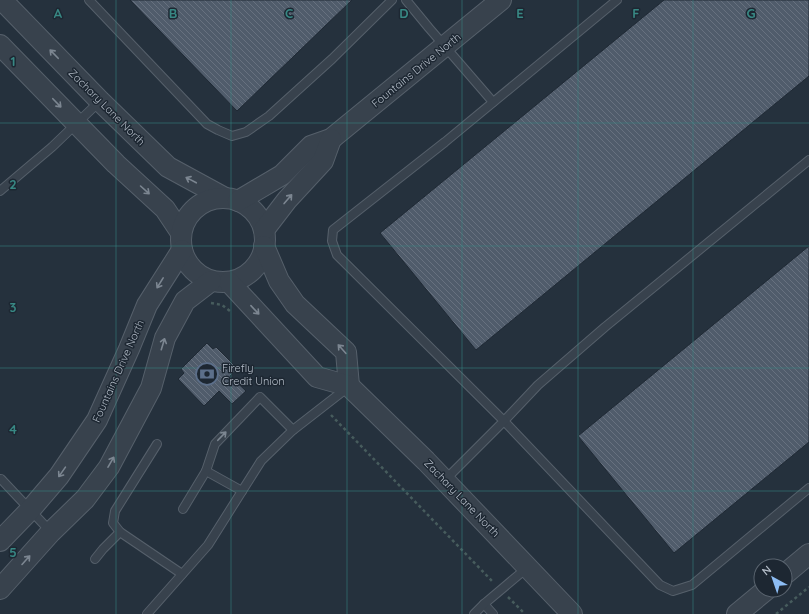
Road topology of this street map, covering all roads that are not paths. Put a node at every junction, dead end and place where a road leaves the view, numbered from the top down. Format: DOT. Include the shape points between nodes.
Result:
graph roads {
  1 [pos="2,0"];
  2 [pos="89,0"];
  3 [pos="392,0"];
  4 [pos="406,0"];
  5 [pos="502,0"];
  6 [pos="617,0"];
  7 [pos="0,45"];
  8 [pos="445,47"];
  9 [pos="100,101"];
  10 [pos="493,102"];
  11 [pos="76,123"];
  12 [pos="331,139"];
  13 [pos="809,160"];
  14 [pos="0,191"];
  15 [pos="232,199"];
  16 [pos="264,238"];
  17 [pos="181,242"];
  18 [pos="220,281"];
  19 [pos="349,386"];
  20 [pos="504,421"];
  21 [pos="294,430"];
  22 [pos="157,444"];
  23 [pos="206,471"];
  24 [pos="1,479"];
  25 [pos="445,480"];
  26 [pos="809,488"];
  27 [pos="242,490"];
  28 [pos="183,509"];
  29 [pos="30,510"];
  30 [pos="51,532"];
  31 [pos="120,532"];
  32 [pos="0,541"];
  33 [pos="809,554"];
  34 [pos="95,559"];
  35 [pos="529,567"];
  36 [pos="793,567"];
  37 [pos="182,574"];
  38 [pos="0,589"];
  39 [pos="756,598"];
  40 [pos="484,604"];
  41 [pos="147,614"];
  42 [pos="474,614"];
  43 [pos="493,614"];
  44 [pos="572,614"];
  45 [pos="737,614"];
  9 -- 1 [label="street, Zachary Lane North, one-way"];
  2 -- 3 [label="lane" via="207,124 232,136 246,132 269,116"];
  4 -- 8 [label="lane"];
  5 -- 8 [label="street, Fountains Drive North"];
  6 -- 10 [label="lane"];
  7 -- 11 [label="street, one-way"];
  8 -- 10 [label="lane"];
  8 -- 12 [label="street, Fountains Drive North"];
  9 -- 11 [label="lane"];
  15 -- 9 [label="street, Zachary Lane North, one-way" via="168,167"];
  10 -- 20 [label="lane" via="333,230 332,242 338,255"];
  11 -- 14 [label="lane"];
  11 -- 17 [label="street, one-way" via="116,164 166,209"];
  12 -- 15 [label="street, Fountains Drive North" via="311,146 282,175"];
  16 -- 12 [label="street, one-way" via="287,200 323,162"];
  13 -- 20 [label="lane" via="605,327 538,385"];
  15 -- 16 [label="street" via="250,208 259,218"];
  15 -- 17 [label="street" via="213,199 192,211 185,222"];
  16 -- 18 [label="street" via="260,259 252,270 242,278"];
  19 -- 16 [label="street, one-way" via="346,352 295,304 279,281"];
  17 -- 18 [label="street" via="186,261 192,269 201,276"];
  17 -- 29 [label="street, Fountains Drive North, one-way" via="147,305 97,420 59,476"];
  18 -- 19 [label="street, Zachary Lane North, one-way" via="317,377"];
  30 -- 18 [label="street, one-way" via="84,499 109,467 151,388 164,338 184,301"];
  19 -- 21 [label="lane"];
  19 -- 25 [label="street, Zachary Lane North"];
  20 -- 25 [label="lane"];
  20 -- 26 [label="lane" via="660,585 673,591 692,585"];
  23 -- 21 [label="lane, one-way" via="215,444 260,397"];
  21 -- 27 [label="lane" via="261,461"];
  22 -- 31 [label="lane" via="115,511 113,523"];
  23 -- 27 [label="lane"];
  23 -- 28 [label="lane"];
  24 -- 29 [label="lane"];
  25 -- 35 [label="street, Zachary Lane North"];
  27 -- 37 [label="lane" via="208,545"];
  29 -- 30 [label="lane"];
  29 -- 32 [label="street, Fountains Drive North"];
  38 -- 30 [label="street, one-way"];
  31 -- 34 [label="lane"];
  31 -- 37 [label="lane"];
  33 -- 36 [label="street"];
  35 -- 40 [label="lane"];
  35 -- 44 [label="street, Zachary Lane North"];
  37 -- 41 [label="lane"];
  39 -- 45 [label="street"];
  40 -- 42 [label="lane"];
  40 -- 43 [label="lane"];
}
